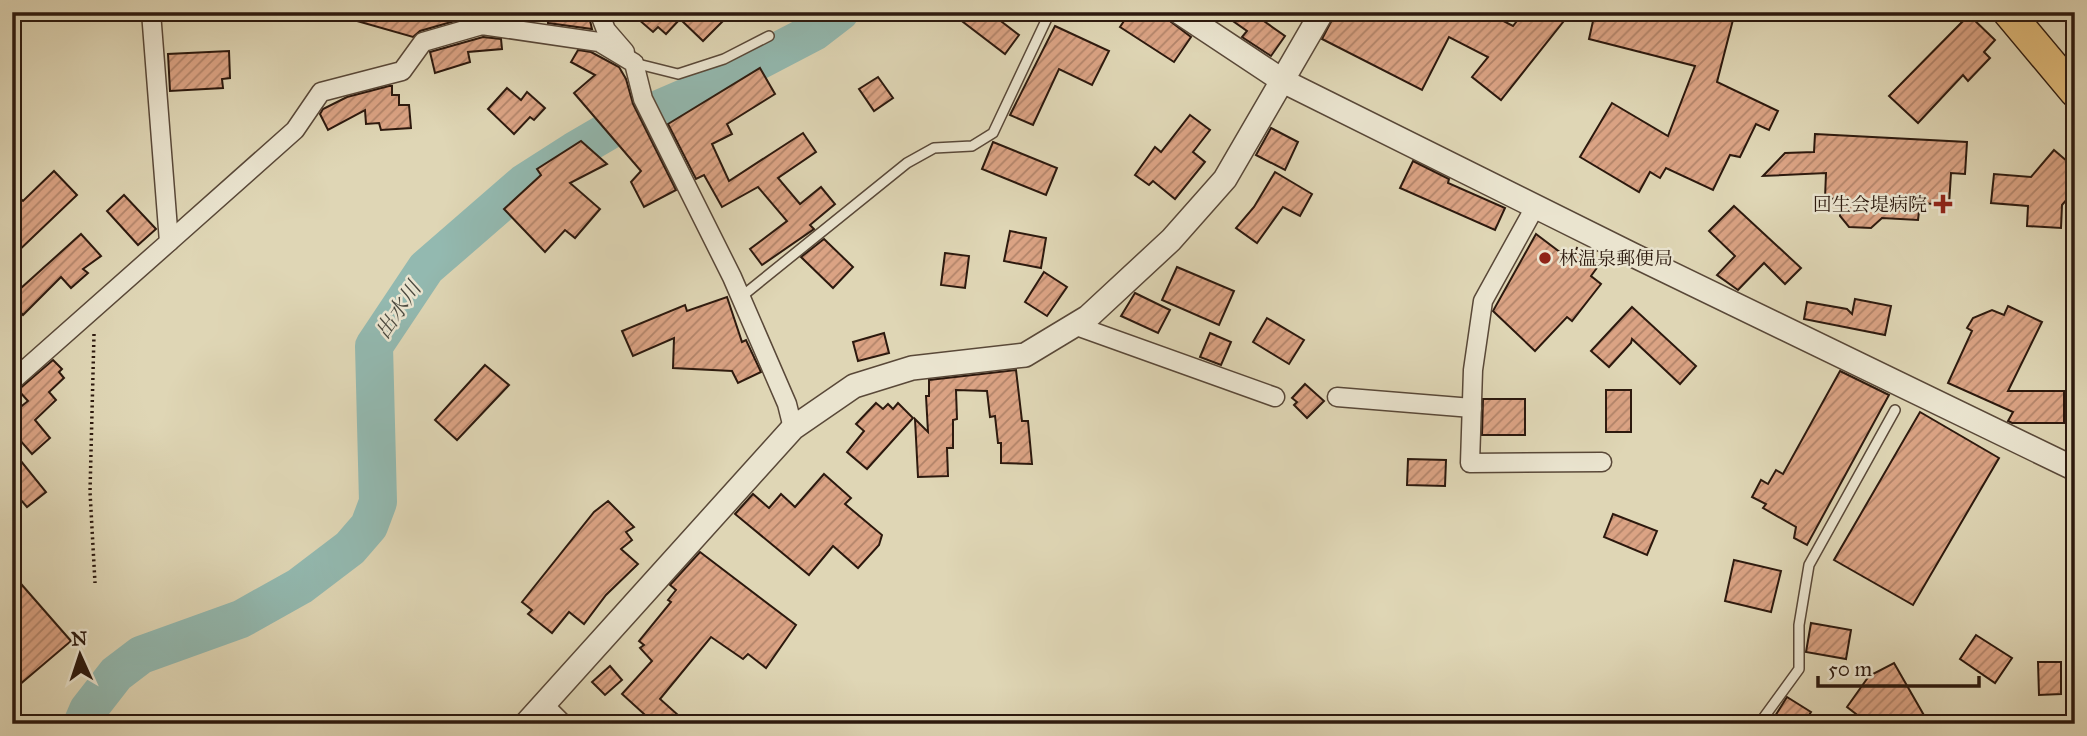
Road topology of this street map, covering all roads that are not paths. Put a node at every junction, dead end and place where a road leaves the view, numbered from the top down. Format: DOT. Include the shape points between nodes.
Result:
graph roads {
  1 [pos="151,12"];
  2 [pos="599,12"];
  3 [pos="1051,12"];
  4 [pos="1180,12"];
  5 [pos="1322,12"];
  6 [pos="2008,12"];
  7 [pos="769,36"];
  8 [pos="634,63"];
  9 [pos="1283,81"];
  10 [pos="2075,92"];
  11 [pos="1535,207"];
  12 [pos="169,242"];
  13 [pos="741,297"];
  14 [pos="1074,325"];
  15 [pos="12,382"];
  16 [pos="1275,397"];
  17 [pos="1338,397"];
  18 [pos="1472,408"];
  19 [pos="1895,410"];
  20 [pos="793,428"];
  21 [pos="1602,462"];
  22 [pos="2075,469"];
  23 [pos="543,704"];
  24 [pos="526,724"];
  25 [pos="563,724"];
  26 [pos="1759,724"];
  1 -- 12 [label="street"];
  2 -- 8 [label="street" via="606,30"];
  3 -- 13 [label="lane" via="993,133 972,146 934,148 907,163"];
  4 -- 9 [label="street"];
  5 -- 9 [label="street"];
  6 -- 10 [label="highway"];
  7 -- 8 [label="lane" via="724,59 678,74"];
  8 -- 12 [label="street" via="599,42 482,25 423,42 402,71 321,92 295,130"];
  8 -- 13 [label="street" via="643,99"];
  9 -- 11 [label="street"];
  9 -- 14 [label="street" via="1225,179 1171,240"];
  11 -- 18 [label="street" via="1483,301"];
  11 -- 22 [label="street"];
  12 -- 15 [label="street"];
  13 -- 20 [label="street"];
  14 -- 16 [label="street"];
  14 -- 20 [label="street" via="1025,355 912,368 854,386"];
  17 -- 18 [label="street"];
  18 -- 21 [label="street" via="1470,463"];
  19 -- 26 [label="lane" via="1809,565 1799,625 1799,669"];
  20 -- 23 [label="street"];
  23 -- 24 [label="street"];
  23 -- 25 [label="street"];
}
